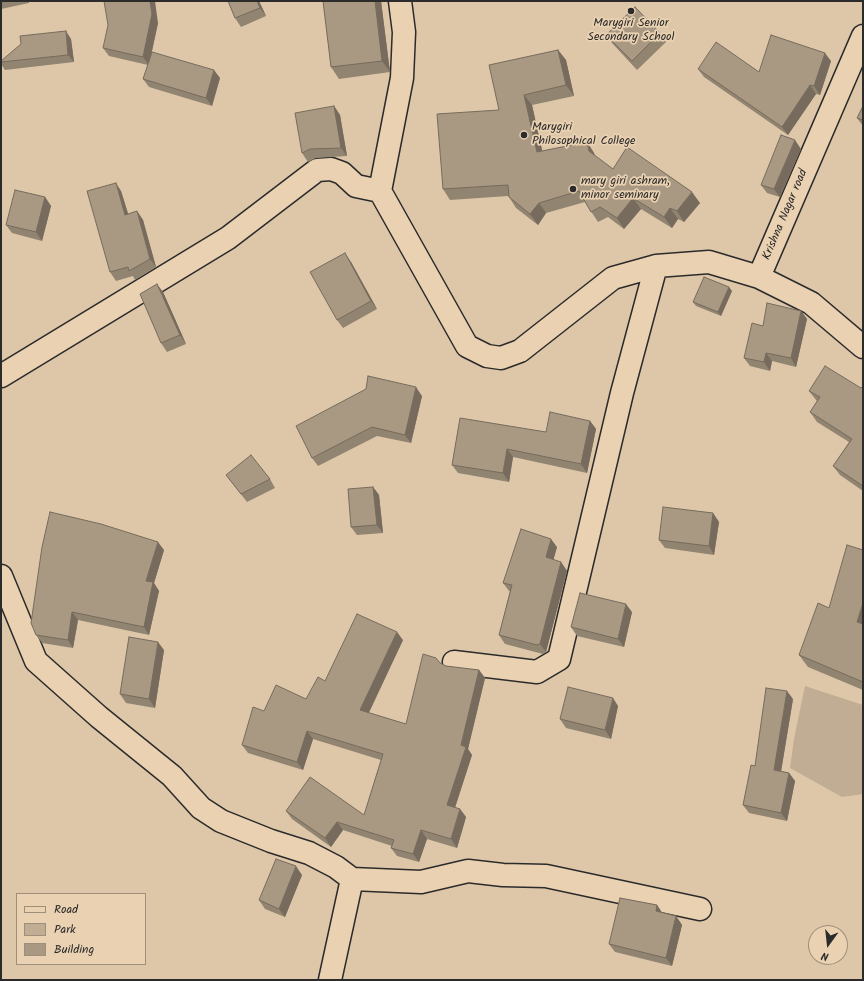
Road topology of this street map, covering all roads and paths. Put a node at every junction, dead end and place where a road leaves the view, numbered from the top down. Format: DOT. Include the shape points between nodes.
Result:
graph roads {
  1 [pos="400,1"];
  2 [pos="863,36"];
  3 [pos="380,191"];
  4 [pos="656,266"];
  5 [pos="760,277"];
  6 [pos="863,347"];
  7 [pos="1,376"];
  8 [pos="1,576"];
  9 [pos="454,662"];
  10 [pos="352,879"];
  11 [pos="700,909"];
  12 [pos="330,980"];
  1 -- 3 [label="street" via="404,32 402,78"];
  2 -- 5 [label="street, Krishna Nagar road"];
  3 -- 4 [label="street" via="467,346 487,356 501,358 520,351 613,278"];
  3 -- 7 [label="street" via="356,186 342,173 331,169 317,170 228,238"];
  4 -- 5 [label="street" via="710,262"];
  4 -- 9 [label="street" via="622,393 559,659 536,672"];
  5 -- 6 [label="street" via="811,303"];
  8 -- 10 [label="street" via="36,661 99,718 172,776 201,808 221,821 309,853"];
  10 -- 11 [label="street" via="421,882 468,871 546,876"];
  10 -- 12 [label="street"];
}
